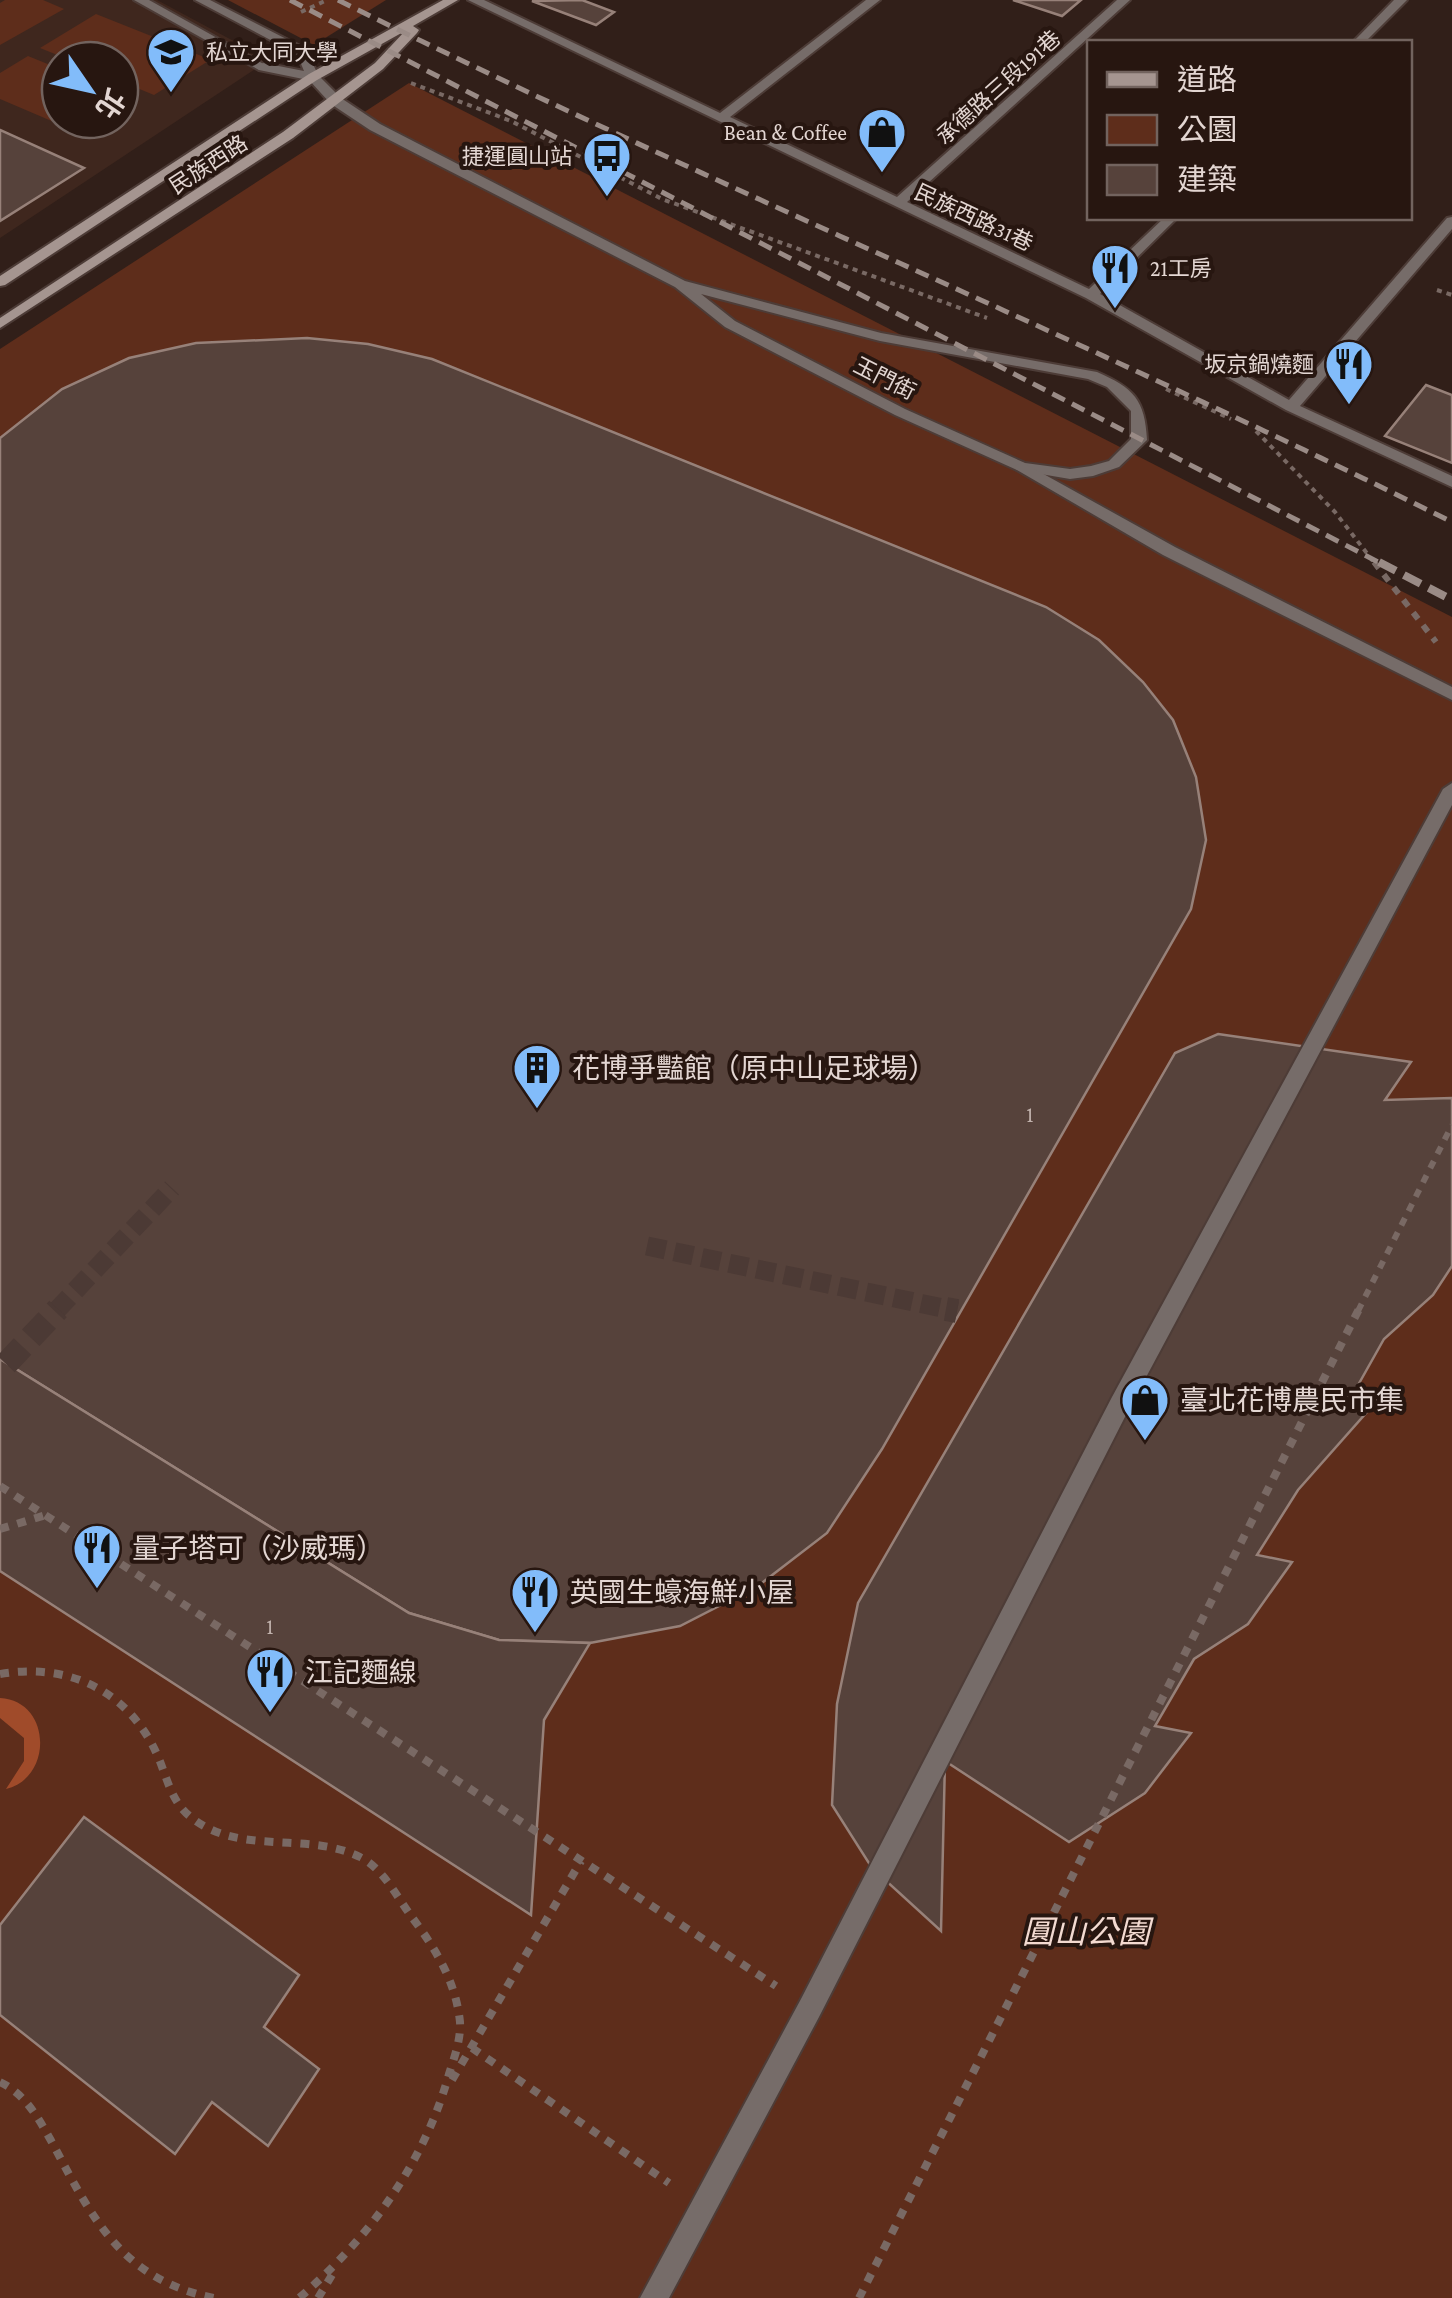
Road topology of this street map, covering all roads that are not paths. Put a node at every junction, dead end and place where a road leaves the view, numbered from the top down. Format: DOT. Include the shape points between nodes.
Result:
graph roads {
  1 [pos="140,0"];
  2 [pos="201,0"];
  3 [pos="452,0"];
  4 [pos="474,0"];
  5 [pos="874,0"];
  6 [pos="1124,0"];
  7 [pos="1401,0"];
  8 [pos="423,20"];
  9 [pos="1361,40"];
  10 [pos="313,77"];
  11 [pos="336,101"];
  12 [pos="722,118"];
  13 [pos="898,203"];
  14 [pos="1169,220"];
  15 [pos="1452,222"];
  16 [pos="0,282"];
  17 [pos="680,284"];
  18 [pos="1092,295"];
  19 [pos="0,324"];
  20 [pos="1290,407"];
  21 [pos="1022,466"];
  22 [pos="1452,482"];
  23 [pos="1452,694"];
  24 [pos="1452,789"];
  25 [pos="654,2298"];
  1 -- 10 [label="street" via="263,68"];
  2 -- 10 [label="street, 玉門街" via="302,52"];
  3 -- 8 [label="street, 民族西路"];
  4 -- 12 [label="street, 民族西路31巷"];
  5 -- 12 [label="street"];
  6 -- 13 [label="street, 承德路三段191巷"];
  7 -- 9 [label="street"];
  8 -- 10 [label="street, 民族西路"];
  8 -- 11 [label="street, 民族西路"];
  10 -- 11 [label="street, 玉門街"];
  10 -- 16 [label="street, 民族西路"];
  11 -- 17 [label="street, 玉門街"];
  11 -- 19 [label="street, 民族西路"];
  12 -- 13 [label="street, 民族西路31巷"];
  13 -- 18 [label="street, 民族西路31巷"];
  14 -- 18 [label="street"];
  15 -- 20 [label="street"];
  17 -- 21 [label="street, 玉門街" via="730,324"];
  17 -- 21 [label="street" via="880,337 1092,375 1128,396 1138,410 1139,440 1114,464 1070,474"];
  18 -- 20 [label="street, 民族西路31巷"];
  20 -- 22 [label="street, 民族西路31巷"];
  21 -- 23 [label="street, 玉門街" via="1169,552"];
  24 -- 25 [label="street" via="1120,1404"];
}
